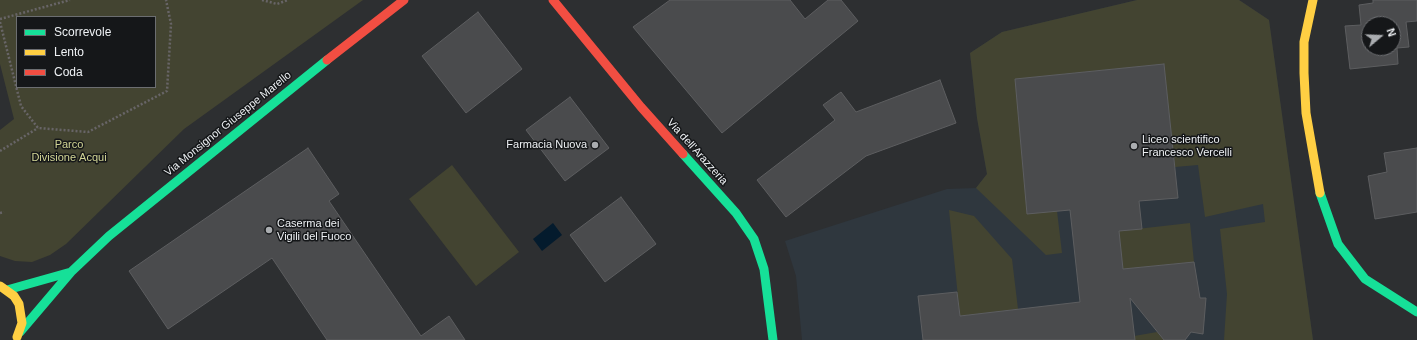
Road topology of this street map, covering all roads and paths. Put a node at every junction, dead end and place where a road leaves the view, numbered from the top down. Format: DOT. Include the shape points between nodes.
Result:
graph roads {
  1 [pos="70,0"];
  2 [pos="166,0"];
  3 [pos="262,0"];
  4 [pos="288,0"];
  5 [pos="404,0"];
  6 [pos="1313,0"];
  7 [pos="555,1"];
  8 [pos="0,19"];
  9 [pos="0,22"];
  10 [pos="16,86"];
  11 [pos="16,88"];
  12 [pos="38,128"];
  13 [pos="0,151"];
  14 [pos="71,272"];
  15 [pos="3,288"];
  16 [pos="1417,312"];
  17 [pos="18,336"];
  18 [pos="772,340"];
  1 -- 8 [label="path"];
  2 -- 12 [label="path" via="171,24 167,91 88,132"];
  3 -- 4 [label="path" via="277,4"];
  5 -- 14 [label="street, Via Monsignor Giuseppe Marello" via="230,137 110,236"];
  6 -- 16 [label="street" via="1304,42 1304,73 1306,113 1320,193 1338,244 1365,278"];
  7 -- 18 [label="street, Via dell'Arazzeria" via="641,107 736,214 754,239 764,269"];
  9 -- 10 [label="path"];
  11 -- 12 [label="path" via="21,106"];
  12 -- 13 [label="path"];
  14 -- 15 [label="street, Via Monsignor Giuseppe Marello"];
  14 -- 17 [label="street, Via Monsignor Giuseppe Marello"];
  15 -- 17 [label="street" via="19,304 22,318"];
}
